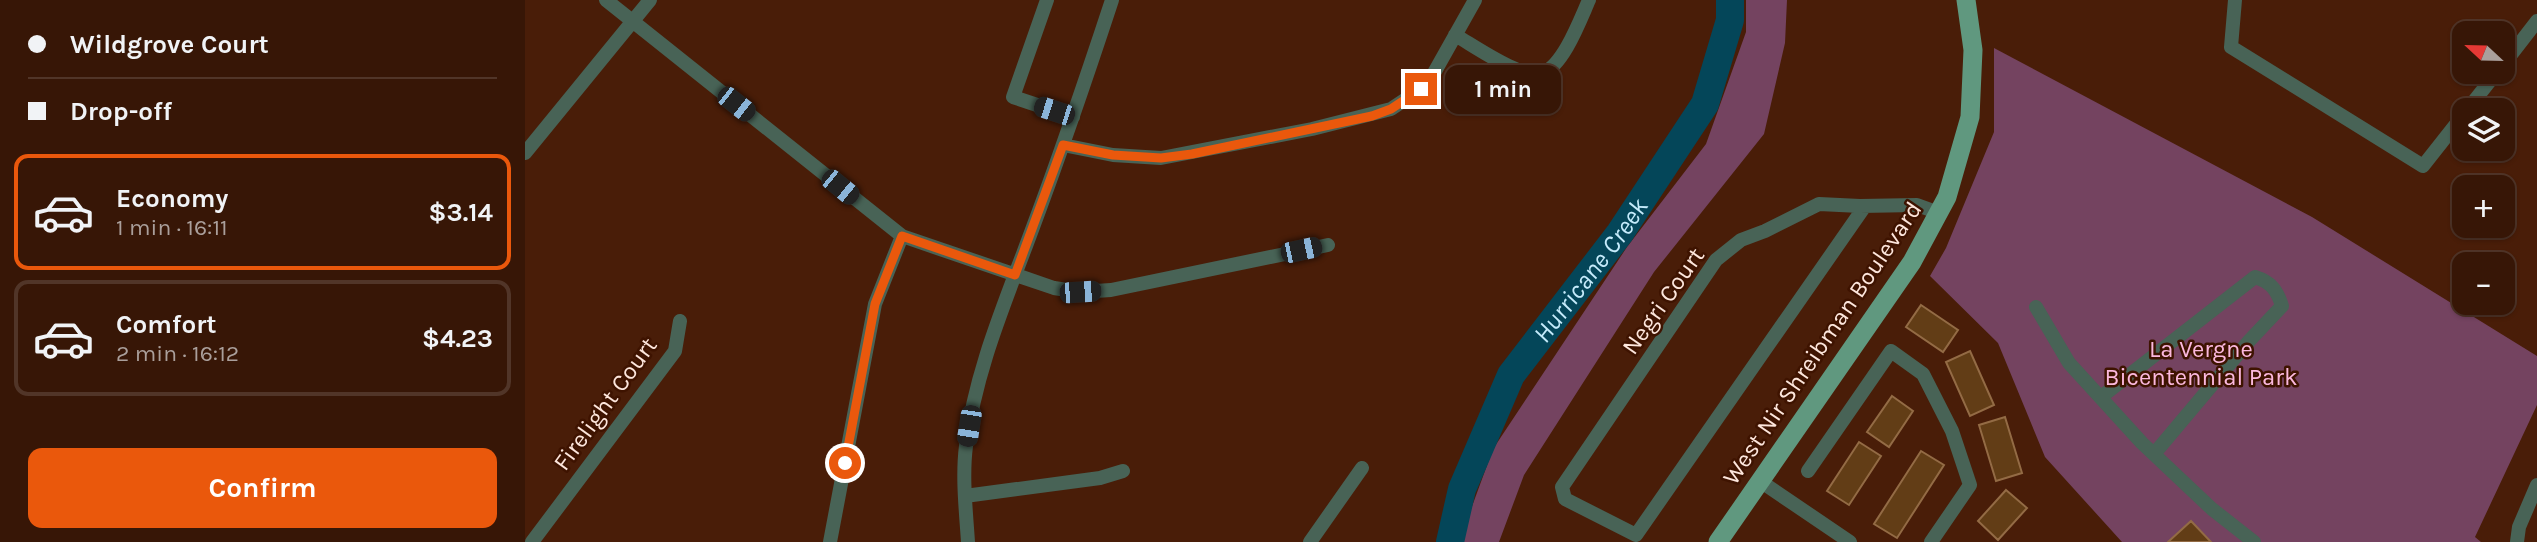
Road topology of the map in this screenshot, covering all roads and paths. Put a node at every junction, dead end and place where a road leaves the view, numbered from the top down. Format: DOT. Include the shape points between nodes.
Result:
graph roads {
  1 [pos="606,0"];
  2 [pos="650,0"];
  3 [pos="1047,0"];
  4 [pos="1112,0"];
  5 [pos="1475,0"];
  6 [pos="1589,0"];
  7 [pos="1966,0"];
  8 [pos="2235,0"];
  9 [pos="2537,21"];
  10 [pos="633,22"];
  11 [pos="1455,35"];
  12 [pos="2515,49"];
  13 [pos="2487,84"];
  14 [pos="2476,98"];
  15 [pos="1073,117"];
  16 [pos="2452,129"];
  17 [pos="1063,145"];
  18 [pos="525,153"];
  19 [pos="1943,205"];
  20 [pos="1865,206"];
  21 [pos="902,236"];
  22 [pos="1328,245"];
  23 [pos="1015,275"];
  24 [pos="2036,307"];
  25 [pos="680,321"];
  26 [pos="2101,397"];
  27 [pos="2154,454"];
  28 [pos="1362,468"];
  29 [pos="1123,471"];
  30 [pos="1808,471"];
  31 [pos="1761,481"];
  32 [pos="2537,485"];
  33 [pos="965,496"];
  34 [pos="1831,537"];
  35 [pos="1639,540"];
  36 [pos="532,542"];
  37 [pos="830,542"];
  38 [pos="968,542"];
  39 [pos="1310,542"];
  40 [pos="1718,542"];
  41 [pos="1850,542"];
  42 [pos="1931,542"];
  43 [pos="2254,542"];
  44 [pos="2517,542"];
  1 -- 10 [label="street"];
  2 -- 10 [label="street"];
  3 -- 15 [label="street" via="1013,97"];
  4 -- 15 [label="street"];
  5 -- 11 [label="street"];
  6 -- 11 [label="street" via="1567,46 1542,73 1522,72"];
  7 -- 19 [label="main road, West Nir Shreibman Boulevard" via="1973,50 1968,130"];
  8 -- 16 [label="street" via="2231,47 2423,166"];
  9 -- 12 [label="street"];
  10 -- 18 [label="street"];
  10 -- 21 [label="street"];
  11 -- 17 [label="street" via="1421,89 1372,116 1161,158"];
  13 -- 14 [label="street"];
  15 -- 17 [label="street"];
  17 -- 23 [label="street"];
  19 -- 20 [label="street, Negri Court"];
  19 -- 31 [label="main road, West Nir Shreibman Boulevard" via="1912,262"];
  20 -- 35 [label="street"];
  20 -- 35 [label="street, Negri Court" via="1819,204 1741,240 1716,260 1562,487 1565,499"];
  21 -- 23 [label="street"];
  21 -- 37 [label="street" via="875,304"];
  22 -- 23 [label="street" via="1111,290 1054,288"];
  23 -- 33 [label="street" via="973,402 965,449"];
  24 -- 26 [label="street" via="2069,363"];
  25 -- 36 [label="street, Firelight Court" via="675,351"];
  26 -- 27 [label="street"];
  26 -- 27 [label="street" via="2255,277 2267,281 2282,306"];
  27 -- 43 [label="street"];
  28 -- 39 [label="street"];
  29 -- 33 [label="street"];
  30 -- 42 [label="street" via="1891,351 1923,374 1952,431 1970,485"];
  31 -- 34 [label="street"];
  31 -- 40 [label="main road, West Nir Shreibman Boulevard"];
  32 -- 44 [label="street"];
  33 -- 38 [label="street"];
  34 -- 41 [label="street"];
}
